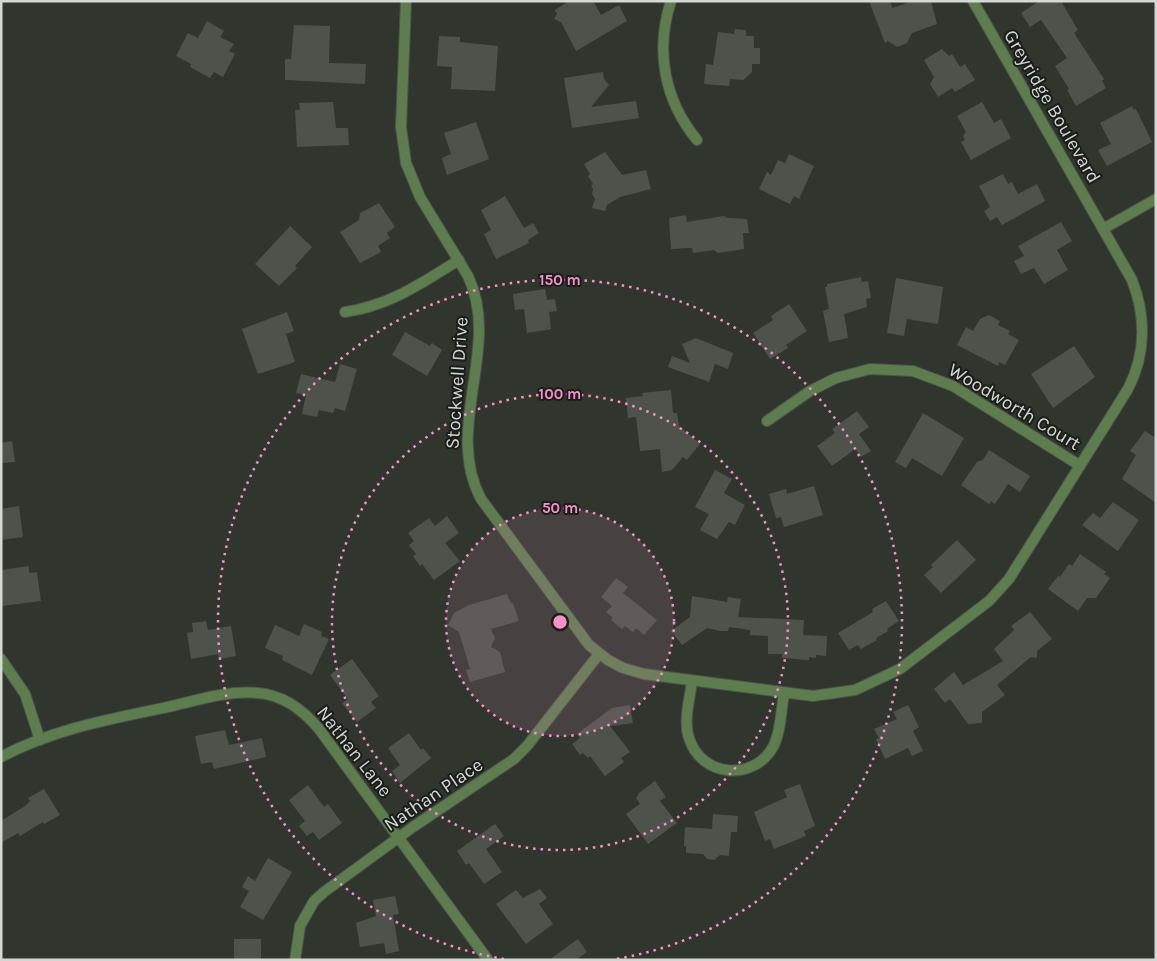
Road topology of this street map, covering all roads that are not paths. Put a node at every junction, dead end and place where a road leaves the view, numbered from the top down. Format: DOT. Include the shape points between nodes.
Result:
graph roads {
  1 [pos="406,1"];
  2 [pos="671,1"];
  3 [pos="973,1"];
  4 [pos="697,140"];
  5 [pos="1156,199"];
  6 [pos="1103,229"];
  7 [pos="459,260"];
  8 [pos="345,312"];
  9 [pos="767,422"];
  10 [pos="1080,466"];
  11 [pos="599,654"];
  12 [pos="1,659"];
  13 [pos="692,681"];
  14 [pos="784,694"];
  15 [pos="40,740"];
  16 [pos="1,757"];
  17 [pos="399,837"];
  18 [pos="295,960"];
  19 [pos="488,960"];
  1 -- 7 [label="street, Stockwell Drive" via="401,128 404,156 417,192"];
  2 -- 4 [label="street" via="663,33 664,69 677,109"];
  3 -- 6 [label="street, Greyridge Boulevard"];
  5 -- 6 [label="street"];
  6 -- 10 [label="street, Greyridge Boulevard" via="1138,296 1142,347 1131,382"];
  7 -- 8 [label="street" via="394,299"];
  7 -- 11 [label="street, Stockwell Drive" via="475,289 480,312 466,445 473,481 487,507 585,641"];
  9 -- 10 [label="street, Woodworth Court" via="810,391 836,378 870,369 913,371 953,386"];
  10 -- 14 [label="street, Greyridge Boulevard" via="1014,571 989,601 900,669 875,682 834,694"];
  11 -- 13 [label="street, Stockwell Drive" via="638,673"];
  11 -- 17 [label="street, Nathan Place" via="514,760"];
  12 -- 15 [label="street" via="25,694"];
  13 -- 14 [label="street"];
  13 -- 14 [label="street" via="687,726 689,740 701,758 726,771 748,769 766,757 776,738"];
  15 -- 16 [label="street, Nathan Lane"];
  15 -- 17 [label="street, Nathan Lane" via="74,728 223,695 265,694 289,703 313,722"];
  17 -- 18 [label="street, Nathan Place" via="314,902 300,926"];
  17 -- 19 [label="street, Nathan Lane"];
}
